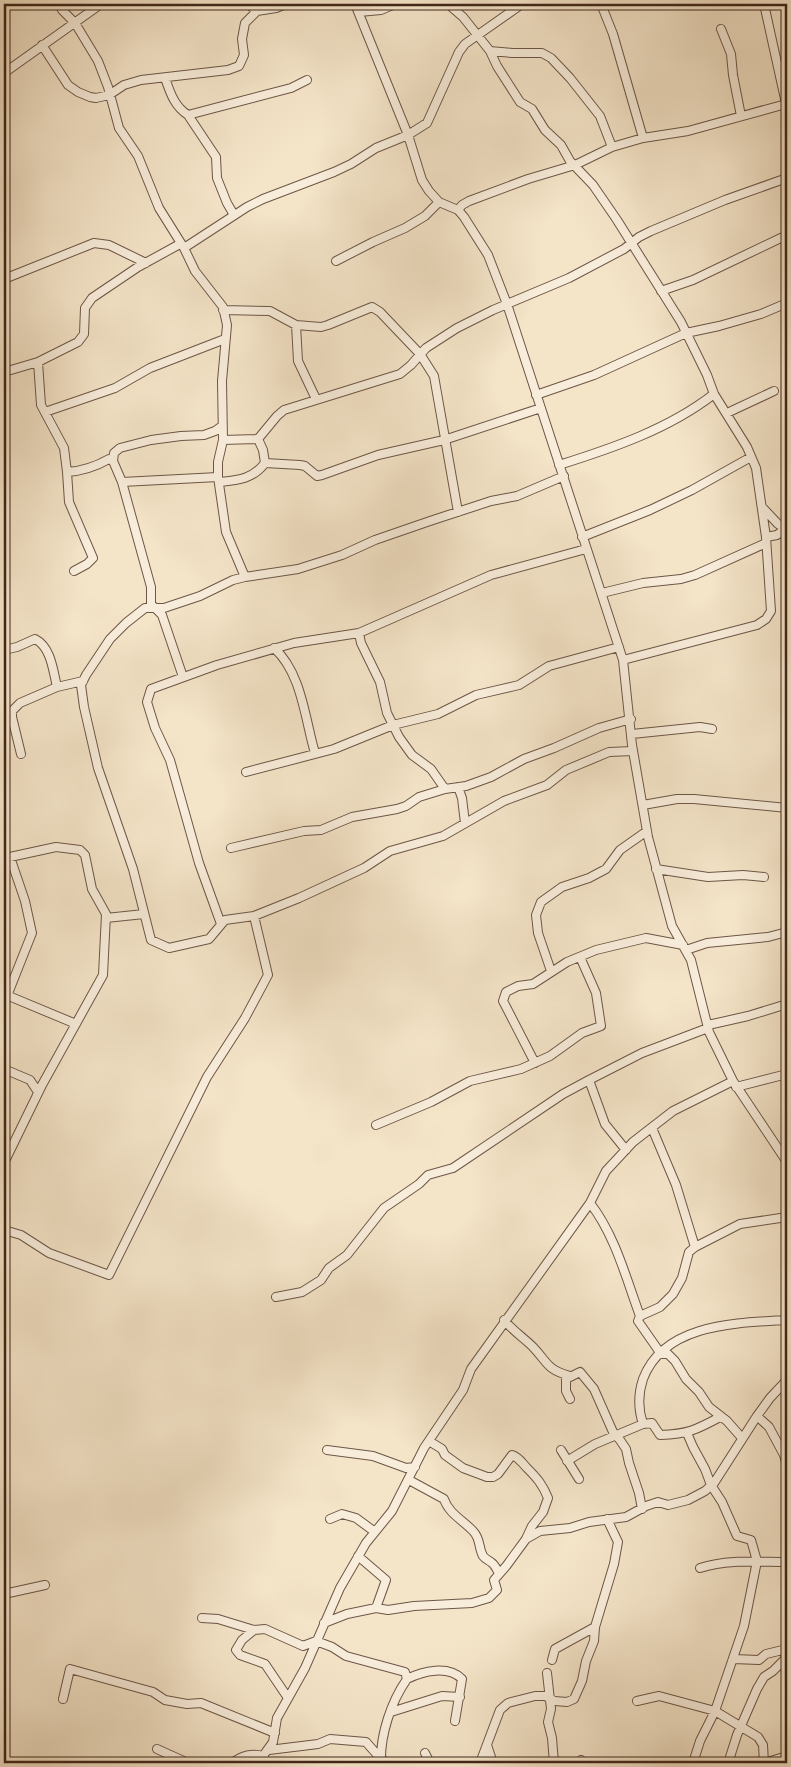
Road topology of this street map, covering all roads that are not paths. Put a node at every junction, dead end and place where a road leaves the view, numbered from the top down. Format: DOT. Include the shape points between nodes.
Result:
graph roads {
  1 [pos="60,4"];
  2 [pos="102,4"];
  3 [pos="248,4"];
  4 [pos="286,4"];
  5 [pos="356,4"];
  6 [pos="394,4"];
  7 [pos="448,4"];
  8 [pos="522,4"];
  9 [pos="601,4"];
  10 [pos="764,4"];
  11 [pos="257,11"];
  12 [pos="359,12"];
  13 [pos="74,23"];
  14 [pos="721,28"];
  15 [pos="479,35"];
  16 [pos="42,45"];
  17 [pos="490,50"];
  18 [pos="4,73"];
  19 [pos="165,78"];
  20 [pos="307,80"];
  21 [pos="109,95"];
  22 [pos="787,104"];
  23 [pos="188,114"];
  24 [pos="741,116"];
  25 [pos="408,135"];
  26 [pos="643,138"];
  27 [pos="612,147"];
  28 [pos="574,165"];
  29 [pos="787,178"];
  30 [pos="440,202"];
  31 [pos="458,210"];
  32 [pos="234,215"];
  33 [pos="787,235"];
  34 [pos="631,245"];
  35 [pos="182,246"];
  36 [pos="336,261"];
  37 [pos="146,263"];
  38 [pos="4,279"];
  39 [pos="661,292"];
  40 [pos="787,303"];
  41 [pos="507,304"];
  42 [pos="223,310"];
  43 [pos="296,325"];
  44 [pos="686,333"];
  45 [pos="225,339"];
  46 [pos="420,354"];
  47 [pos="38,362"];
  48 [pos="4,372"];
  49 [pos="774,391"];
  50 [pos="536,394"];
  51 [pos="714,394"];
  52 [pos="316,399"];
  53 [pos="541,408"];
  54 [pos="45,412"];
  55 [pos="727,413"];
  56 [pos="222,426"];
  57 [pos="258,439"];
  58 [pos="223,440"];
  59 [pos="444,440"];
  60 [pos="751,457"];
  61 [pos="112,461"];
  62 [pos="265,463"];
  63 [pos="559,465"];
  64 [pos="67,472"];
  65 [pos="564,476"];
  66 [pos="219,479"];
  67 [pos="122,482"];
  68 [pos="762,507"];
  69 [pos="458,512"];
  70 [pos="787,530"];
  71 [pos="582,537"];
  72 [pos="766,540"];
  73 [pos="586,549"];
  74 [pos="74,571"];
  75 [pos="245,577"];
  76 [pos="602,593"];
  77 [pos="156,609"];
  78 [pos="358,633"];
  79 [pos="619,647"];
  80 [pos="274,648"];
  81 [pos="4,650"];
  82 [pos="623,660"];
  83 [pos="183,677"];
  84 [pos="83,681"];
  85 [pos="57,687"];
  86 [pos="631,719"];
  87 [pos="393,724"];
  88 [pos="712,729"];
  89 [pos="632,734"];
  90 [pos="633,751"];
  91 [pos="22,754"];
  92 [pos="315,754"];
  93 [pos="246,772"];
  94 [pos="458,787"];
  95 [pos="445,789"];
  96 [pos="643,805"];
  97 [pos="787,808"];
  98 [pos="465,823"];
  99 [pos="647,831"];
  100 [pos="231,848"];
  101 [pos="656,868"];
  102 [pos="764,877"];
  103 [pos="144,914"];
  104 [pos="254,916"];
  105 [pos="106,918"];
  106 [pos="221,924"];
  107 [pos="787,932"];
  108 [pos="684,948"];
  109 [pos="580,957"];
  110 [pos="551,971"];
  111 [pos="6,995"];
  112 [pos="787,1004"];
  113 [pos="76,1024"];
  114 [pos="708,1026"];
  115 [pos="536,1062"];
  116 [pos="4,1069"];
  117 [pos="787,1074"];
  118 [pos="589,1080"];
  119 [pos="734,1084"];
  120 [pos="38,1092"];
  121 [pos="376,1125"];
  122 [pos="652,1128"];
  123 [pos="626,1150"];
  124 [pos="5,1158"];
  125 [pos="787,1161"];
  126 [pos="590,1203"];
  127 [pos="787,1217"];
  128 [pos="4,1230"];
  129 [pos="695,1247"];
  130 [pos="276,1297"];
  131 [pos="640,1316"];
  132 [pos="504,1320"];
  133 [pos="787,1320"];
  134 [pos="661,1354"];
  135 [pos="570,1376"];
  136 [pos="787,1380"];
  137 [pos="570,1399"];
  138 [pos="720,1416"];
  139 [pos="757,1416"];
  140 [pos="643,1424"];
  141 [pos="687,1433"];
  142 [pos="616,1436"];
  143 [pos="742,1438"];
  144 [pos="429,1441"];
  145 [pos="327,1450"];
  146 [pos="561,1450"];
  147 [pos="567,1461"];
  148 [pos="787,1465"];
  149 [pos="415,1467"];
  150 [pos="579,1479"];
  151 [pos="409,1480"];
  152 [pos="711,1486"];
  153 [pos="642,1509"];
  154 [pos="330,1519"];
  155 [pos="607,1519"];
  156 [pos="375,1532"];
  157 [pos="526,1539"];
  158 [pos="358,1556"];
  159 [pos="757,1561"];
  160 [pos="787,1562"];
  161 [pos="700,1568"];
  162 [pos="498,1573"];
  163 [pos="45,1585"];
  164 [pos="4,1594"];
  165 [pos="376,1608"];
  166 [pos="202,1618"];
  167 [pos="324,1623"];
  168 [pos="595,1627"];
  169 [pos="254,1630"];
  170 [pos="316,1641"];
  171 [pos="787,1649"];
  172 [pos="787,1657"];
  173 [pos="733,1659"];
  174 [pos="552,1660"];
  175 [pos="547,1674"];
  176 [pos="407,1679"];
  177 [pos="460,1697"];
  178 [pos="288,1698"];
  179 [pos="549,1698"];
  180 [pos="63,1699"];
  181 [pos="637,1701"];
  182 [pos="715,1711"];
  183 [pos="391,1712"];
  184 [pos="455,1722"];
  185 [pos="741,1727"];
  186 [pos="275,1734"];
  187 [pos="487,1745"];
  188 [pos="157,1749"];
  189 [pos="266,1753"];
  190 [pos="426,1753"];
  191 [pos="787,1756"];
  192 [pos="730,1757"];
  193 [pos="383,1762"];
  194 [pos="188,1763"];
  195 [pos="232,1763"];
  196 [pos="258,1763"];
  197 [pos="430,1763"];
  198 [pos="480,1763"];
  199 [pos="493,1763"];
  200 [pos="554,1763"];
  201 [pos="693,1763"];
  202 [pos="764,1763"];
  1 -- 13 [label="street"];
  2 -- 13 [label="street"];
  3 -- 11 [label="street"];
  4 -- 11 [label="street"];
  5 -- 12 [label="street"];
  6 -- 12 [label="street" via="375,11"];
  7 -- 15 [label="street"];
  8 -- 15 [label="street"];
  9 -- 26 [label="street"];
  10 -- 22 [label="street"];
  11 -- 19 [label="street" via="245,23 244,55 239,66"];
  12 -- 25 [label="street"];
  13 -- 16 [label="street"];
  13 -- 21 [label="street" via="98,61"];
  14 -- 24 [label="street" via="731,54"];
  15 -- 17 [label="street"];
  15 -- 25 [label="street" via="465,44 460,52 426,123"];
  16 -- 18 [label="street"];
  16 -- 21 [label="street" via="68,84 78,92 96,98"];
  17 -- 27 [label="street" via="542,53 551,58 600,116"];
  17 -- 28 [label="street" via="520,102 532,109"];
  19 -- 21 [label="street" via="124,85"];
  19 -- 23 [label="street" via="172,98"];
  20 -- 23 [label="street" via="291,88"];
  21 -- 35 [label="street" via="119,128 138,156 160,208"];
  22 -- 24 [label="street"];
  23 -- 32 [label="street" via="216,157 217,178"];
  24 -- 26 [label="street" via="688,131"];
  25 -- 30 [label="street" via="422,180"];
  25 -- 32 [label="street" via="376,148 352,164 263,199"];
  26 -- 27 [label="street"];
  27 -- 28 [label="street"];
  28 -- 31 [label="street" via="462,204"];
  28 -- 34 [label="street" via="593,185"];
  29 -- 34 [label="street" via="651,231"];
  30 -- 31 [label="street"];
  30 -- 36 [label="street" via="405,228"];
  31 -- 41 [label="street" via="488,255"];
  32 -- 35 [label="street"];
  33 -- 39 [label="street"];
  34 -- 39 [label="street"];
  34 -- 41 [label="street" via="569,278"];
  35 -- 37 [label="street"];
  35 -- 42 [label="street" via="195,271"];
  37 -- 38 [label="street" via="109,245 94,243"];
  37 -- 47 [label="street" via="92,298 85,308 84,334 78,342"];
  39 -- 44 [label="street"];
  40 -- 44 [label="street" via="761,314"];
  41 -- 46 [label="street" via="457,328"];
  41 -- 50 [label="street"];
  42 -- 43 [label="street" via="270,311"];
  42 -- 45 [label="street" via="227,325"];
  43 -- 46 [label="street" via="321,327 372,307 395,326"];
  43 -- 52 [label="street" via="298,360"];
  44 -- 50 [label="street" via="594,375"];
  44 -- 51 [label="street"];
  45 -- 54 [label="street" via="150,368 115,388"];
  45 -- 56 [label="street"];
  46 -- 52 [label="street" via="400,374"];
  46 -- 59 [label="street" via="434,376"];
  47 -- 48 [label="street"];
  47 -- 54 [label="street" via="41,405"];
  49 -- 55 [label="street"];
  50 -- 53 [label="street"];
  51 -- 55 [label="street"];
  51 -- 63 [label="street" via="680,417 601,452"];
  52 -- 57 [label="street" via="280,412"];
  53 -- 59 [label="street"];
  53 -- 63 [label="street"];
  54 -- 64 [label="street" via="64,448"];
  55 -- 60 [label="street"];
  56 -- 58 [label="street"];
  56 -- 61 [label="street" via="204,435 151,440 120,448"];
  57 -- 58 [label="street"];
  57 -- 62 [label="street"];
  58 -- 66 [label="street" via="218,462"];
  59 -- 62 [label="street" via="378,455 317,476 305,466"];
  59 -- 69 [label="street"];
  60 -- 68 [label="street" via="756,468"];
  60 -- 71 [label="street" via="667,502"];
  61 -- 64 [label="street" via="109,459 98,466"];
  61 -- 67 [label="street"];
  62 -- 66 [label="street" via="251,477"];
  63 -- 65 [label="street"];
  64 -- 74 [label="street" via="69,502 93,558"];
  65 -- 69 [label="street" via="517,496"];
  65 -- 71 [label="street"];
  66 -- 67 [label="street"];
  66 -- 75 [label="street" via="226,532"];
  67 -- 77 [label="street" via="151,587 151,604"];
  68 -- 70 [label="street"];
  68 -- 72 [label="street"];
  69 -- 75 [label="street" via="342,555 298,568"];
  70 -- 72 [label="street"];
  71 -- 73 [label="street"];
  72 -- 76 [label="street" via="695,575"];
  72 -- 82 [label="street" via="771,611 766,619 757,625"];
  73 -- 76 [label="street"];
  73 -- 78 [label="street" via="491,575"];
  75 -- 77 [label="street" via="200,596"];
  76 -- 79 [label="street"];
  77 -- 83 [label="street" via="162,615"];
  77 -- 84 [label="street" via="145,608 126,623 110,639"];
  78 -- 80 [label="street"];
  78 -- 87 [label="street" via="380,682"];
  79 -- 82 [label="street"];
  79 -- 87 [label="street" via="549,666 519,685 476,695 438,714"];
  80 -- 83 [label="street"];
  80 -- 92 [label="street" via="290,667"];
  81 -- 85 [label="street" via="35,639 41,642 51,660"];
  82 -- 86 [label="street"];
  83 -- 106 [label="street" via="151,689 147,702 170,760 199,863"];
  84 -- 85 [label="street"];
  84 -- 103 [label="street" via="84,707 98,768 133,868"];
  85 -- 91 [label="street" via="20,703 12,710"];
  86 -- 89 [label="street"];
  86 -- 94 [label="street" via="599,728 524,759 491,777"];
  87 -- 92 [label="street"];
  87 -- 95 [label="street" via="412,755 431,769"];
  88 -- 89 [label="street" via="700,727"];
  89 -- 90 [label="street"];
  90 -- 96 [label="street"];
  90 -- 98 [label="street" via="608,752 566,770 547,785 504,801"];
  92 -- 93 [label="street"];
  94 -- 95 [label="street"];
  94 -- 98 [label="street"];
  95 -- 100 [label="street" via="419,796 406,806 352,817 321,830"];
  96 -- 97 [label="street" via="694,799"];
  96 -- 99 [label="street"];
  98 -- 104 [label="street" via="442,836 390,851 364,868"];
  99 -- 101 [label="street"];
  99 -- 110 [label="street" via="620,850 606,869 562,887 541,902 536,915 538,933"];
  101 -- 102 [label="street" via="708,877"];
  101 -- 108 [label="street" via="672,926"];
  103 -- 105 [label="street"];
  103 -- 106 [label="street" via="151,940 169,948 209,939"];
  104 -- 106 [label="street" via="225,920"];
  104 -- 128 [label="street" via="268,975 207,1077 109,1275 49,1253"];
  105 -- 111 [label="street" via="92,889 85,854 80,850 56,847 10,857 32,932"];
  105 -- 113 [label="street" via="103,975"];
  107 -- 108 [label="street"];
  108 -- 109 [label="street" via="646,938"];
  108 -- 114 [label="street" via="691,960"];
  109 -- 110 [label="street"];
  109 -- 115 [label="street" via="596,993 601,1026 582,1032 550,1056"];
  110 -- 115 [label="street" via="533,984 506,992 503,1001"];
  111 -- 113 [label="street"];
  112 -- 114 [label="street"];
  113 -- 120 [label="street"];
  114 -- 118 [label="street" via="642,1053"];
  114 -- 119 [label="street"];
  115 -- 121 [label="street" via="509,1073 470,1081"];
  116 -- 120 [label="street" via="30,1080"];
  117 -- 119 [label="street"];
  118 -- 123 [label="street" via="604,1124"];
  118 -- 130 [label="street" via="453,1168 428,1174 384,1208 347,1255 329,1268 321,1280 302,1292"];
  119 -- 122 [label="street" via="681,1107"];
  119 -- 125 [label="street"];
  120 -- 124 [label="street"];
  122 -- 123 [label="street"];
  122 -- 129 [label="street" via="676,1184"];
  123 -- 126 [label="street" via="606,1171"];
  126 -- 131 [label="street" via="602,1220"];
  126 -- 132 [label="street"];
  127 -- 129 [label="street" via="740,1224"];
  129 -- 131 [label="street" via="689,1252 682,1278 673,1294 660,1307"];
  131 -- 134 [label="street" via="638,1321"];
  132 -- 135 [label="street" via="533,1347 547,1366"];
  132 -- 144 [label="street" via="471,1368 455,1405"];
  133 -- 134 [label="street" via="732,1324 685,1335 672,1342"];
  134 -- 138 [label="street" via="668,1354 675,1361 686,1379"];
  134 -- 140 [label="street" via="651,1364 638,1392"];
  135 -- 137 [label="street" via="566,1379"];
  135 -- 142 [label="street" via="580,1372 587,1378"];
  136 -- 139 [label="street"];
  138 -- 141 [label="street"];
  138 -- 143 [label="street"];
  139 -- 143 [label="street"];
  139 -- 148 [label="street" via="769,1427"];
  140 -- 141 [label="street" via="652,1423 660,1436"];
  140 -- 142 [label="street"];
  141 -- 152 [label="street"];
  142 -- 147 [label="street"];
  142 -- 153 [label="street" via="626,1449"];
  143 -- 152 [label="street"];
  144 -- 149 [label="street"];
  144 -- 157 [label="street" via="463,1468 486,1477 498,1474 512,1455 519,1457 538,1478 548,1498"];
  145 -- 149 [label="street" via="373,1456 406,1468"];
  146 -- 147 [label="street"];
  147 -- 150 [label="street"];
  149 -- 151 [label="street"];
  151 -- 156 [label="street" via="392,1511"];
  151 -- 162 [label="street" via="444,1499 447,1508 480,1539 482,1554"];
  152 -- 153 [label="street" via="688,1500 668,1505 658,1502"];
  152 -- 159 [label="street" via="737,1536 751,1540"];
  153 -- 155 [label="street" via="626,1517"];
  154 -- 156 [label="street" via="342,1514 356,1518"];
  155 -- 157 [label="street" via="540,1531"];
  155 -- 168 [label="street" via="618,1542"];
  156 -- 158 [label="street"];
  157 -- 162 [label="street"];
  158 -- 165 [label="street" via="386,1580"];
  158 -- 167 [label="street"];
  159 -- 160 [label="street"];
  159 -- 161 [label="street" via="723,1562"];
  159 -- 173 [label="street" via="744,1626"];
  162 -- 165 [label="street" via="494,1580 496,1590 489,1598 472,1603 388,1610"];
  163 -- 164 [label="street"];
  165 -- 167 [label="street"];
  166 -- 169 [label="street" via="218,1619"];
  167 -- 170 [label="street"];
  168 -- 174 [label="street" via="555,1649"];
  168 -- 179 [label="street" via="594,1641 574,1699 567,1702"];
  169 -- 170 [label="street" via="265,1628 303,1646"];
  169 -- 178 [label="street" via="236,1650 240,1655 265,1664"];
  170 -- 176 [label="street" via="346,1656 405,1672"];
  170 -- 178 [label="street"];
  171 -- 173 [label="street" via="766,1654 759,1660"];
  172 -- 185 [label="street" via="764,1677"];
  173 -- 182 [label="street"];
  175 -- 179 [label="street"];
  176 -- 177 [label="street" via="419,1673 456,1673 462,1679"];
  176 -- 183 [label="street"];
  177 -- 183 [label="street" via="442,1696"];
  177 -- 184 [label="street"];
  178 -- 186 [label="street" via="277,1718"];
  179 -- 187 [label="street" via="535,1696 508,1703 500,1710"];
  179 -- 200 [label="street" via="548,1722"];
  180 -- 186 [label="street" via="70,1669 153,1692 165,1700 201,1703"];
  181 -- 182 [label="street" via="659,1696"];
  182 -- 185 [label="street"];
  182 -- 201 [label="street"];
  183 -- 193 [label="street" via="386,1726"];
  185 -- 192 [label="street"];
  185 -- 202 [label="street" via="763,1744"];
  186 -- 189 [label="street"];
  187 -- 198 [label="street"];
  187 -- 199 [label="street"];
  188 -- 194 [label="street"];
  189 -- 193 [label="street" via="342,1739 366,1742"];
  189 -- 195 [label="street" via="243,1756"];
  189 -- 196 [label="street"];
  190 -- 197 [label="street"];
  191 -- 202 [label="street"];
}
